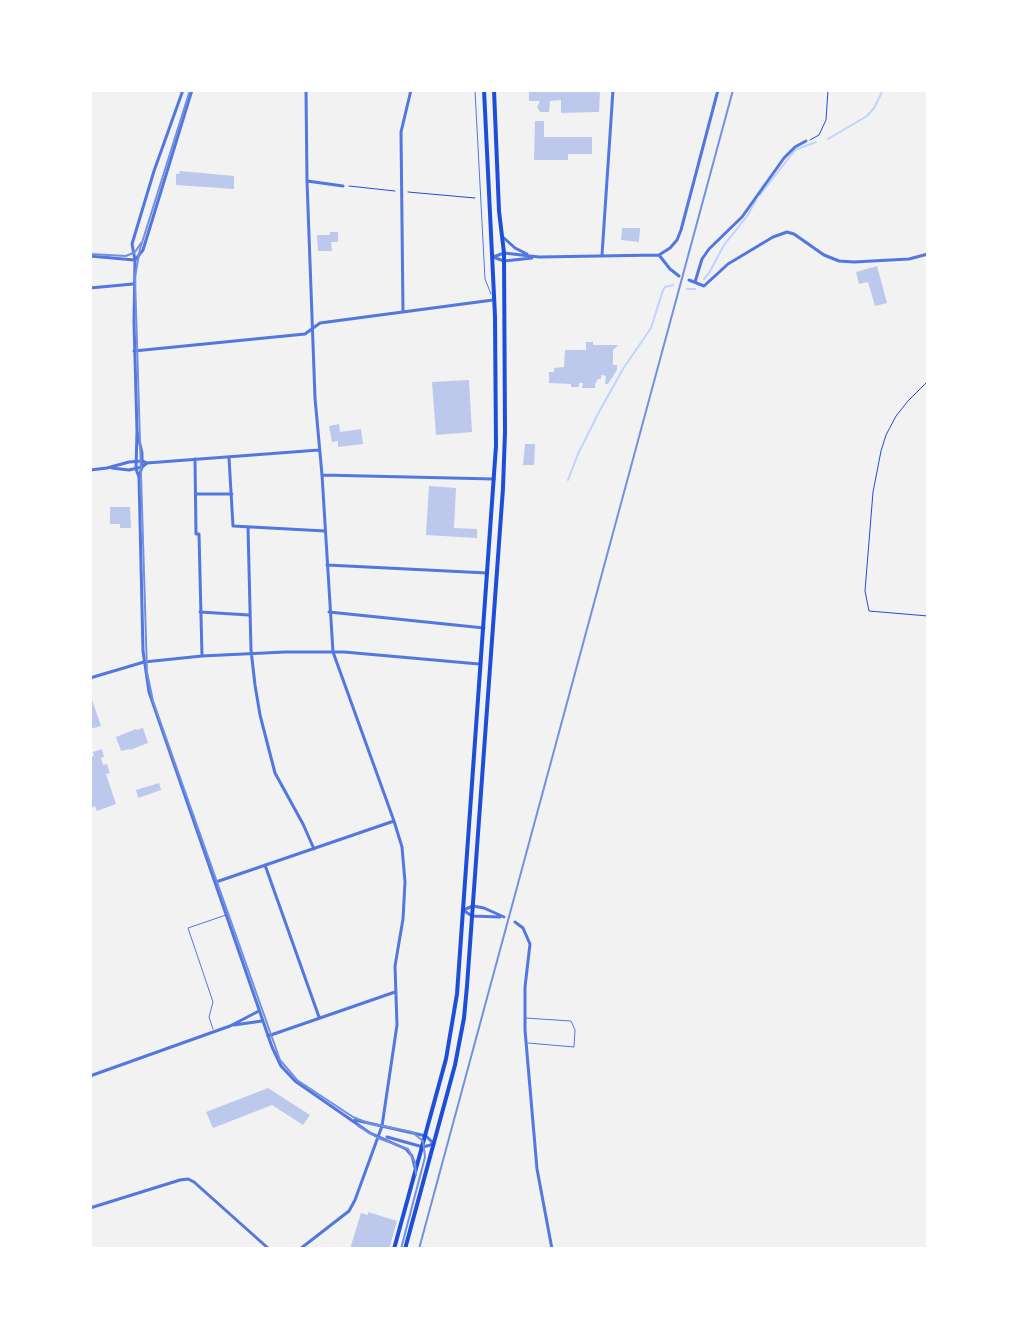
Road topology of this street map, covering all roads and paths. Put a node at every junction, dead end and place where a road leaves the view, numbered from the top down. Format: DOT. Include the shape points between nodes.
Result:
graph roads {
  1 [pos="183,90"];
  2 [pos="192,90"];
  3 [pos="306,90"];
  4 [pos="411,90"];
  5 [pos="475,90"];
  6 [pos="484,90"];
  7 [pos="494,90"];
  8 [pos="613,90"];
  9 [pos="718,90"];
  10 [pos="828,90"];
  11 [pos="806,141"];
  12 [pos="307,181"];
  13 [pos="343,186"];
  14 [pos="401,192"];
  15 [pos="478,199"];
  16 [pos="502,236"];
  17 [pos="504,253"];
  18 [pos="928,254"];
  19 [pos="602,255"];
  20 [pos="659,255"];
  21 [pos="90,256"];
  22 [pos="530,256"];
  23 [pos="493,257"];
  24 [pos="539,257"];
  25 [pos="135,260"];
  26 [pos="504,261"];
  27 [pos="679,276"];
  28 [pos="689,280"];
  29 [pos="695,282"];
  30 [pos="133,284"];
  31 [pos="90,288"];
  32 [pos="494,300"];
  33 [pos="403,312"];
  34 [pos="311,329"];
  35 [pos="134,351"];
  36 [pos="928,381"];
  37 [pos="137,431"];
  38 [pos="319,450"];
  39 [pos="229,457"];
  40 [pos="195,459"];
  41 [pos="135,461"];
  42 [pos="144,462"];
  43 [pos="142,467"];
  44 [pos="107,468"];
  45 [pos="136,469"];
  46 [pos="90,470"];
  47 [pos="322,475"];
  48 [pos="139,477"];
  49 [pos="494,479"];
  50 [pos="196,494"];
  51 [pos="232,494"];
  52 [pos="248,527"];
  53 [pos="325,531"];
  54 [pos="327,565"];
  55 [pos="488,573"];
  56 [pos="200,612"];
  57 [pos="329,612"];
  58 [pos="250,616"];
  59 [pos="928,616"];
  60 [pos="484,628"];
  61 [pos="333,652"];
  62 [pos="252,653"];
  63 [pos="202,656"];
  64 [pos="144,662"];
  65 [pos="481,664"];
  66 [pos="90,678"];
  67 [pos="394,821"];
  68 [pos="314,849"];
  69 [pos="265,865"];
  70 [pos="216,882"];
  71 [pos="473,906"];
  72 [pos="463,910"];
  73 [pos="227,915"];
  74 [pos="472,916"];
  75 [pos="515,922"];
  76 [pos="395,992"];
  77 [pos="259,1011"];
  78 [pos="319,1017"];
  79 [pos="524,1017"];
  80 [pos="263,1021"];
  81 [pos="230,1026"];
  82 [pos="214,1032"];
  83 [pos="268,1036"];
  84 [pos="526,1043"];
  85 [pos="90,1076"];
  86 [pos="352,1119"];
  87 [pos="382,1126"];
  88 [pos="379,1136"];
  89 [pos="426,1136"];
  90 [pos="434,1144"];
  91 [pos="423,1147"];
  92 [pos="415,1173"];
  93 [pos="90,1208"];
  94 [pos="269,1249"];
  95 [pos="300,1249"];
  96 [pos="394,1249"];
  97 [pos="405,1249"];
  98 [pos="552,1249"];
  1 -- 25 [label="street" via="132,244"];
  2 -- 25 [label="street" via="143,250"];
  3 -- 12 [label="street"];
  4 -- 14 [label="street" via="401,132"];
  5 -- 32 [label="lane" via="485,279"];
  6 -- 23 [label="main road"];
  7 -- 16 [label="main road"];
  8 -- 19 [label="street"];
  9 -- 20 [label="street" via="681,230"];
  10 -- 11 [label="path" via="825,125"];
  11 -- 29 [label="street" via="784,158 742,217 709,249"];
  12 -- 13 [label="street"];
  12 -- 34 [label="street"];
  13 -- 14 [label="path"];
  14 -- 15 [label="path"];
  14 -- 33 [label="street"];
  16 -- 17 [label="main road"];
  16 -- 22 [label="street"];
  17 -- 22 [label="street"];
  17 -- 23 [label="street"];
  17 -- 26 [label="main road"];
  18 -- 29 [label="street" via="839,261 787,232 728,264 704,286"];
  19 -- 20 [label="street"];
  19 -- 24 [label="street"];
  20 -- 27 [label="street"];
  21 -- 25 [label="street"];
  22 -- 24 [label="street"];
  23 -- 26 [label="street"];
  23 -- 32 [label="main road"];
  24 -- 26 [label="street"];
  25 -- 30 [label="street"];
  26 -- 71 [label="main road" via="502,493"];
  28 -- 29 [label="street"];
  30 -- 31 [label="street"];
  30 -- 35 [label="street"];
  32 -- 33 [label="street"];
  32 -- 49 [label="main road"];
  33 -- 34 [label="street" via="320,323"];
  34 -- 35 [label="street" via="305,334"];
  34 -- 38 [label="street"];
  35 -- 37 [label="street"];
  36 -- 59 [label="path" via="886,435 873,492 865,591 869,611"];
  37 -- 41 [label="street"];
  37 -- 42 [label="street"];
  38 -- 39 [label="street"];
  38 -- 47 [label="street"];
  39 -- 40 [label="street"];
  39 -- 51 [label="street"];
  40 -- 42 [label="street"];
  40 -- 50 [label="street"];
  41 -- 42 [label="street"];
  41 -- 44 [label="street"];
  41 -- 45 [label="street"];
  42 -- 43 [label="street"];
  43 -- 45 [label="street"];
  43 -- 48 [label="street"];
  44 -- 45 [label="street"];
  44 -- 46 [label="street"];
  45 -- 48 [label="street"];
  47 -- 49 [label="street"];
  47 -- 53 [label="street"];
  48 -- 64 [label="street"];
  49 -- 55 [label="main road"];
  50 -- 51 [label="street"];
  50 -- 56 [label="street"];
  51 -- 52 [label="street" via="233,526"];
  52 -- 53 [label="street"];
  52 -- 58 [label="street"];
  53 -- 54 [label="street"];
  54 -- 55 [label="street"];
  54 -- 57 [label="street"];
  55 -- 60 [label="main road"];
  56 -- 58 [label="street"];
  56 -- 63 [label="street"];
  57 -- 60 [label="street"];
  57 -- 61 [label="street"];
  58 -- 62 [label="street"];
  60 -- 65 [label="main road"];
  61 -- 62 [label="street"];
  61 -- 65 [label="street"];
  61 -- 67 [label="street"];
  62 -- 63 [label="street"];
  62 -- 68 [label="street" via="275,773"];
  63 -- 64 [label="street"];
  64 -- 66 [label="street"];
  64 -- 70 [label="street" via="151,702"];
  65 -- 72 [label="main road"];
  67 -- 68 [label="street"];
  67 -- 76 [label="street" via="405,878"];
  68 -- 69 [label="street"];
  69 -- 70 [label="street"];
  69 -- 78 [label="street"];
  70 -- 73 [label="street"];
  71 -- 72 [label="street"];
  71 -- 74 [label="main road"];
  71 -- 74 [label="street" via="504,917"];
  72 -- 74 [label="street"];
  72 -- 89 [label="main road" via="455,1016"];
  73 -- 77 [label="street"];
  73 -- 82 [label="lane" via="188,928 213,1002 209,1017"];
  74 -- 90 [label="main road" via="463,1028"];
  75 -- 79 [label="street" via="530,944"];
  76 -- 78 [label="street"];
  76 -- 87 [label="street" via="397,1025"];
  77 -- 80 [label="street"];
  77 -- 81 [label="street"];
  78 -- 83 [label="street"];
  79 -- 84 [label="street"];
  79 -- 84 [label="lane" via="571,1021 575,1030 574,1047"];
  80 -- 81 [label="street"];
  80 -- 83 [label="street"];
  81 -- 82 [label="street"];
  82 -- 85 [label="street"];
  83 -- 86 [label="street" via="276,1058 295,1081"];
  84 -- 98 [label="street" via="537,1169"];
  86 -- 87 [label="street"];
  86 -- 88 [label="street"];
  87 -- 88 [label="street"];
  87 -- 89 [label="street"];
  88 -- 91 [label="street"];
  88 -- 92 [label="street" via="410,1152"];
  88 -- 95 [label="street" via="349,1211"];
  89 -- 90 [label="street"];
  89 -- 91 [label="main road"];
  90 -- 91 [label="street"];
  90 -- 97 [label="main road"];
  91 -- 92 [label="main road"];
  92 -- 96 [label="main road"];
  93 -- 94 [label="street" via="188,1179"];
}
